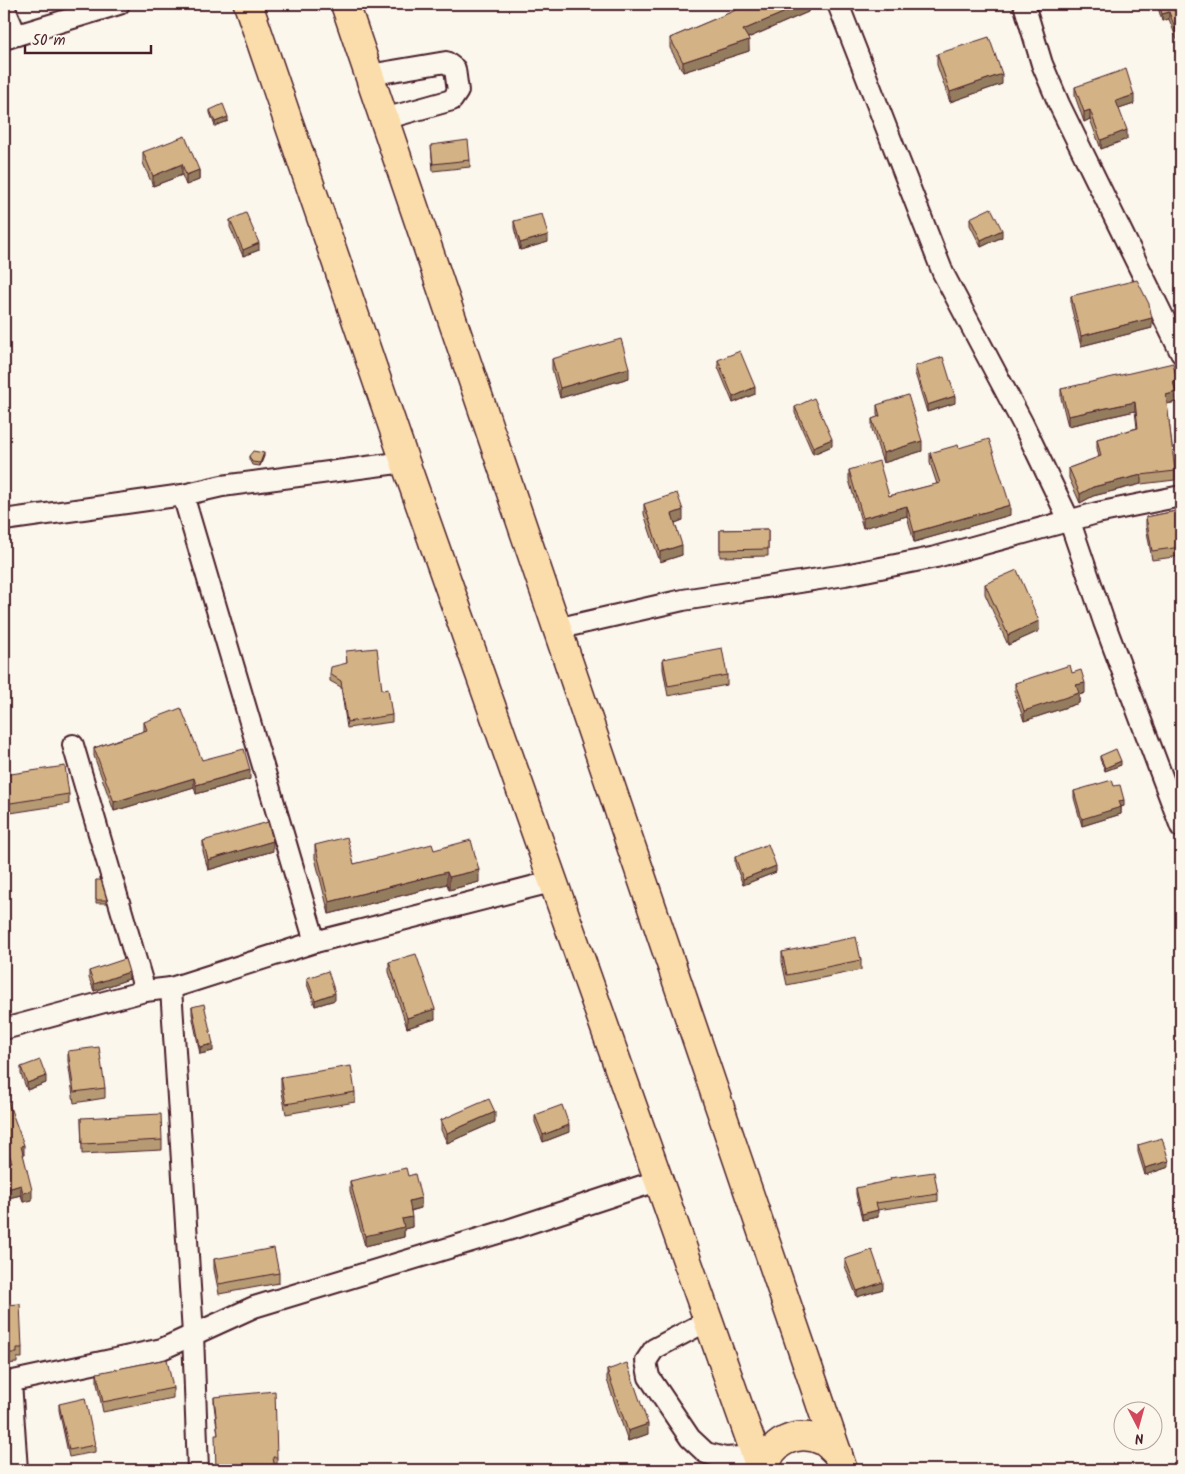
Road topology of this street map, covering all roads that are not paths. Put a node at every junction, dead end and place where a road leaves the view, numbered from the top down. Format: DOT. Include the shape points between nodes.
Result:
graph roads {
  1 [pos="119,4"];
  2 [pos="248,4"];
  3 [pos="345,4"];
  4 [pos="838,4"];
  5 [pos="1024,4"];
  6 [pos="4,7"];
  7 [pos="10,37"];
  8 [pos="369,75"];
  9 [pos="384,119"];
  10 [pos="1181,353"];
  11 [pos="405,462"];
  12 [pos="183,495"];
  13 [pos="1181,496"];
  14 [pos="4,520"];
  15 [pos="1070,522"];
  16 [pos="556,629"];
  17 [pos="73,745"];
  18 [pos="1181,827"];
  19 [pos="555,881"];
  20 [pos="315,942"];
  21 [pos="171,988"];
  22 [pos="145,991"];
  23 [pos="4,1029"];
  24 [pos="660,1180"];
  25 [pos="709,1320"];
  26 [pos="193,1334"];
  27 [pos="7,1382"];
  28 [pos="841,1462"];
  29 [pos="761,1465"];
  30 [pos="17,1470"];
  31 [pos="198,1470"];
  1 -- 7 [label="street"];
  2 -- 11 [label="highway"];
  3 -- 8 [label="highway"];
  4 -- 15 [label="street" via="943,273 1023,424"];
  5 -- 10 [label="street" via="1042,64 1059,104"];
  6 -- 7 [label="street"];
  8 -- 9 [label="highway"];
  8 -- 9 [label="street" via="446,62 454,69 458,91 452,100"];
  9 -- 16 [label="highway"];
  11 -- 12 [label="street" via="222,486"];
  11 -- 19 [label="highway"];
  12 -- 14 [label="street"];
  12 -- 20 [label="street"];
  13 -- 15 [label="street" via="1097,513"];
  15 -- 16 [label="street" via="936,557 846,575 683,600"];
  15 -- 18 [label="street"];
  16 -- 28 [label="highway"];
  17 -- 22 [label="street"];
  19 -- 20 [label="street"];
  19 -- 24 [label="highway"];
  20 -- 21 [label="street"];
  21 -- 22 [label="street"];
  21 -- 26 [label="street"];
  22 -- 23 [label="street"];
  24 -- 25 [label="highway"];
  24 -- 26 [label="street" via="254,1307"];
  25 -- 29 [label="highway"];
  25 -- 29 [label="street" via="654,1349 646,1361 649,1377 690,1438 706,1453"];
  26 -- 27 [label="street" via="162,1349"];
  26 -- 31 [label="street"];
  27 -- 30 [label="street"];
  28 -- 29 [label="highway" via="824,1442 813,1438 792,1438 771,1450"];
}
